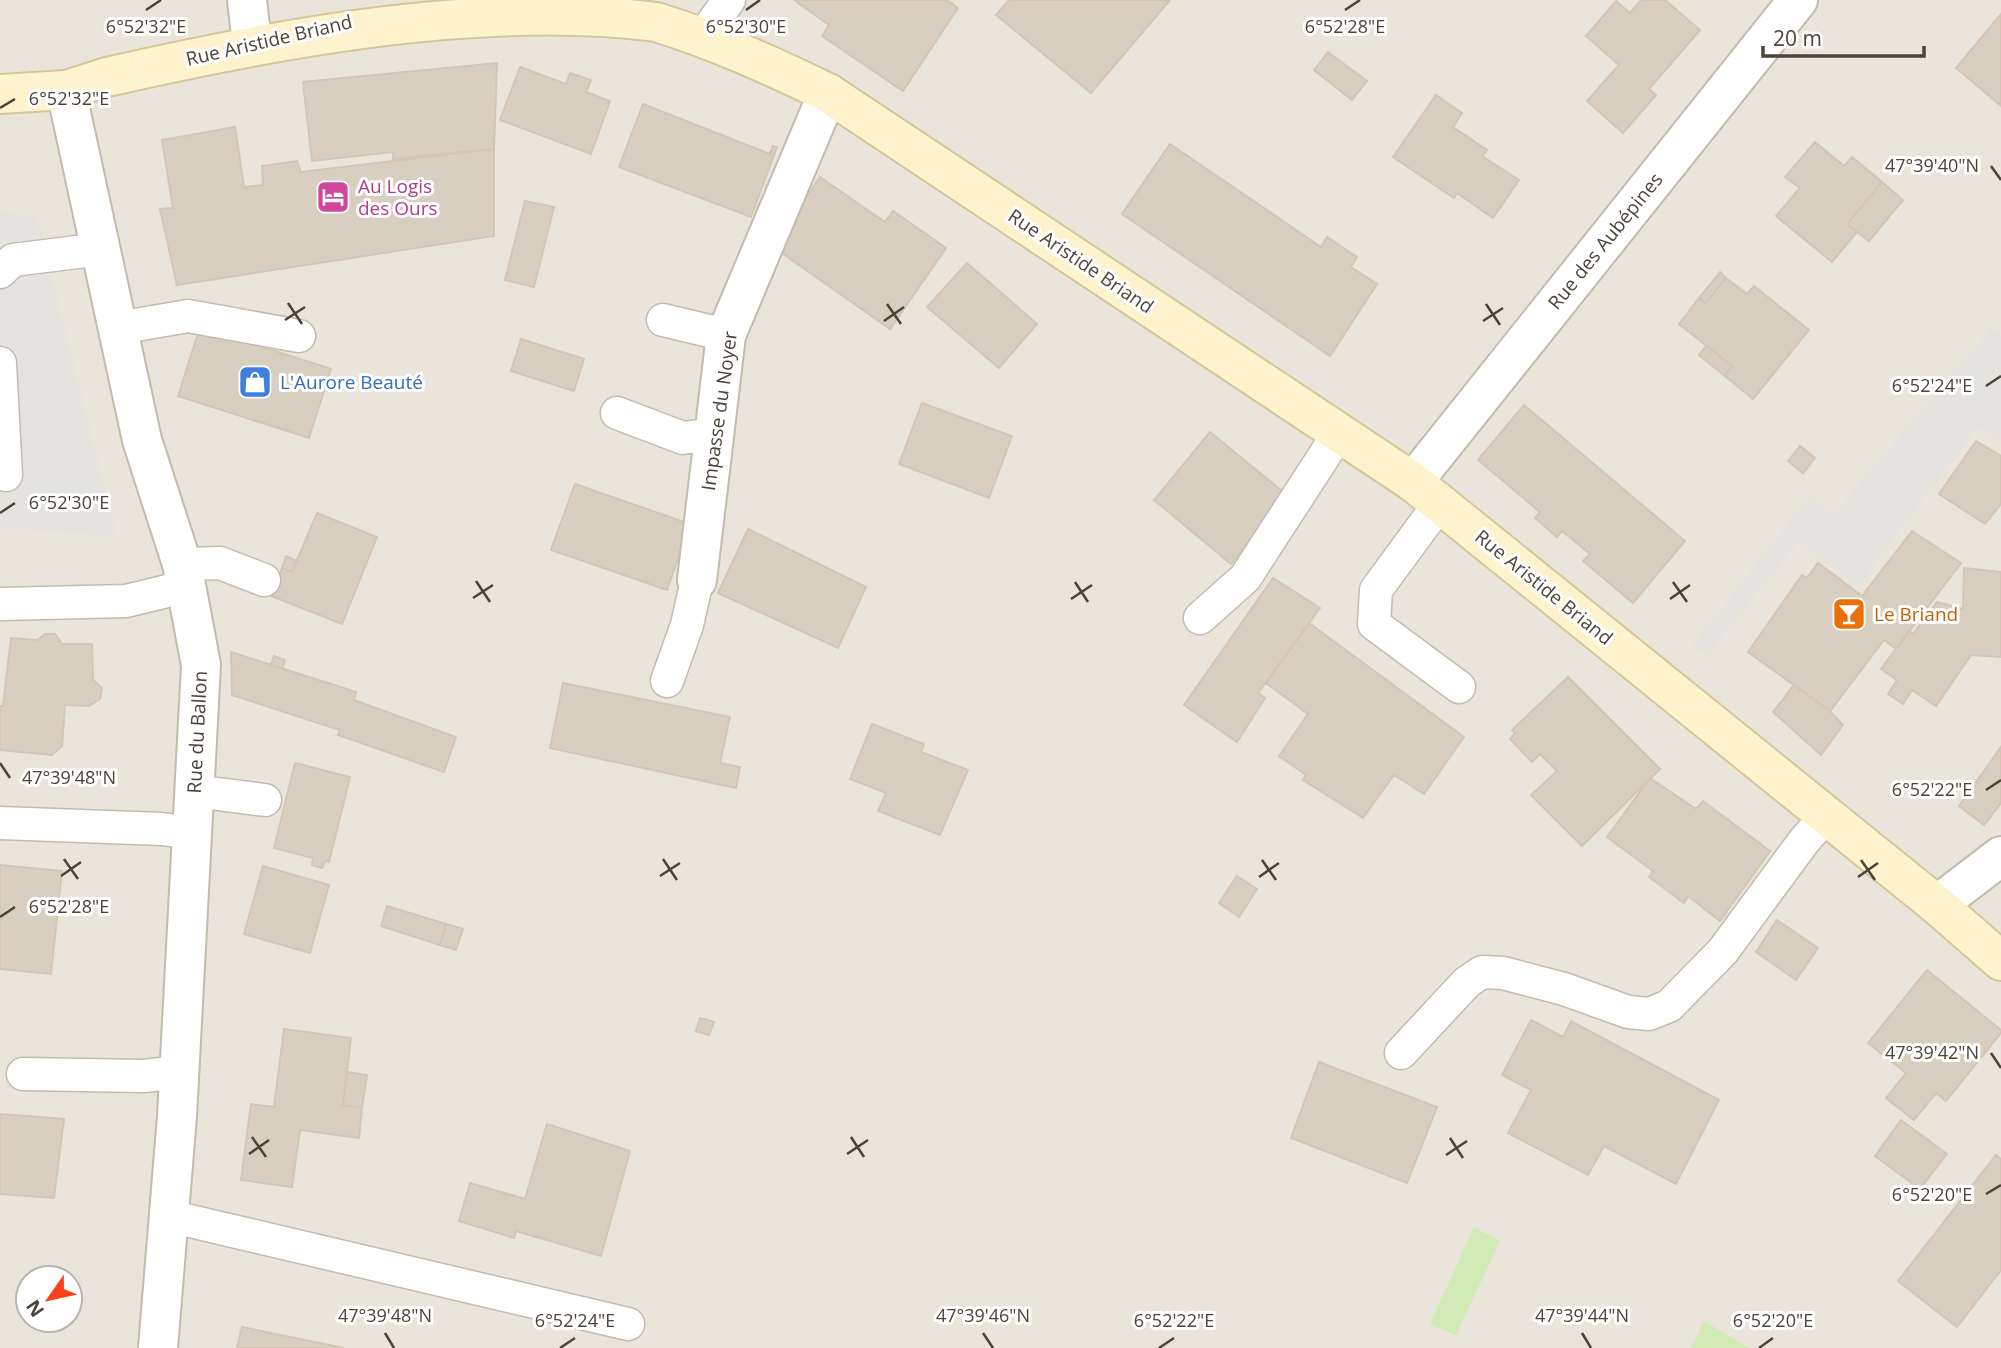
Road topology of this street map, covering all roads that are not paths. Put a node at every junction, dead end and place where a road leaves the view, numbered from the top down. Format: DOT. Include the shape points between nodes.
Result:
graph roads {
  1 [pos="247,0"];
  2 [pos="729,0"];
  3 [pos="1798,0"];
  4 [pos="600,5"];
  5 [pos="701,38"];
  6 [pos="252,44"];
  7 [pos="66,90"];
  8 [pos="828,93"];
  9 [pos="0,94"];
  10 [pos="101,249"];
  11 [pos="0,272"];
  12 [pos="663,320"];
  13 [pos="118,328"];
  14 [pos="726,334"];
  15 [pos="299,336"];
  16 [pos="0,363"];
  17 [pos="617,413"];
  18 [pos="1339,433"];
  19 [pos="714,435"];
  20 [pos="6,475"];
  21 [pos="1426,493"];
  22 [pos="185,575"];
  23 [pos="264,580"];
  24 [pos="697,580"];
  25 [pos="0,604"];
  26 [pos="1200,618"];
  27 [pos="667,681"];
  28 [pos="1459,687"];
  29 [pos="194,791"];
  30 [pos="265,800"];
  31 [pos="1825,817"];
  32 [pos="0,823"];
  33 [pos="192,833"];
  34 [pos="2001,856"];
  35 [pos="1937,905"];
  36 [pos="2001,961"];
  37 [pos="1401,1053"];
  38 [pos="178,1072"];
  39 [pos="23,1074"];
  40 [pos="169,1216"];
  41 [pos="628,1324"];
  42 [pos="158,1348"];
  1 -- 6 [label="street"];
  2 -- 5 [label="lane"];
  3 -- 21 [label="street, Rue des Aubépines"];
  4 -- 5 [label="street, Rue Aristide Briand"];
  4 -- 6 [label="street, Rue Aristide Briand" via="492,1 359,19"];
  5 -- 8 [label="street, Rue Aristide Briand"];
  6 -- 7 [label="street, Rue Aristide Briand"];
  7 -- 9 [label="street, Rue Aristide Briand"];
  7 -- 10 [label="street, Rue du Ballon"];
  8 -- 14 [label="street, Impasse du Noyer"];
  8 -- 18 [label="street, Rue Aristide Briand"];
  10 -- 11 [label="lane" via="13,260"];
  10 -- 13 [label="street, Rue du Ballon"];
  12 -- 14 [label="lane"];
  13 -- 15 [label="lane" via="188,316"];
  13 -- 22 [label="street, Rue du Ballon" via="142,440"];
  14 -- 19 [label="street, Impasse du Noyer"];
  16 -- 20 [label="lane"];
  17 -- 19 [label="lane" via="683,439"];
  18 -- 21 [label="street, Rue Aristide Briand"];
  18 -- 26 [label="lane" via="1245,578"];
  19 -- 24 [label="street, Impasse du Noyer"];
  21 -- 28 [label="lane" via="1376,590 1374,624"];
  21 -- 31 [label="street, Rue Aristide Briand"];
  22 -- 23 [label="lane" via="219,563"];
  22 -- 25 [label="lane" via="126,601"];
  22 -- 29 [label="street, Rue du Ballon" via="201,665"];
  24 -- 27 [label="lane"];
  29 -- 30 [label="lane"];
  29 -- 33 [label="street, Rue du Ballon"];
  31 -- 35 [label="street, Rue Aristide Briand"];
  31 -- 37 [label="lane" via="1723,951 1669,1006 1649,1014 1628,1012 1564,989 1482,972 1467,982"];
  32 -- 33 [label="lane"];
  33 -- 38 [label="street, Rue du Ballon"];
  34 -- 35 [label="street"];
  35 -- 36 [label="street, Rue Aristide Briand"];
  38 -- 39 [label="lane" via="144,1076"];
  38 -- 40 [label="street, Rue du Ballon"];
  40 -- 41 [label="lane"];
  40 -- 42 [label="street, Rue du Ballon"];
}
